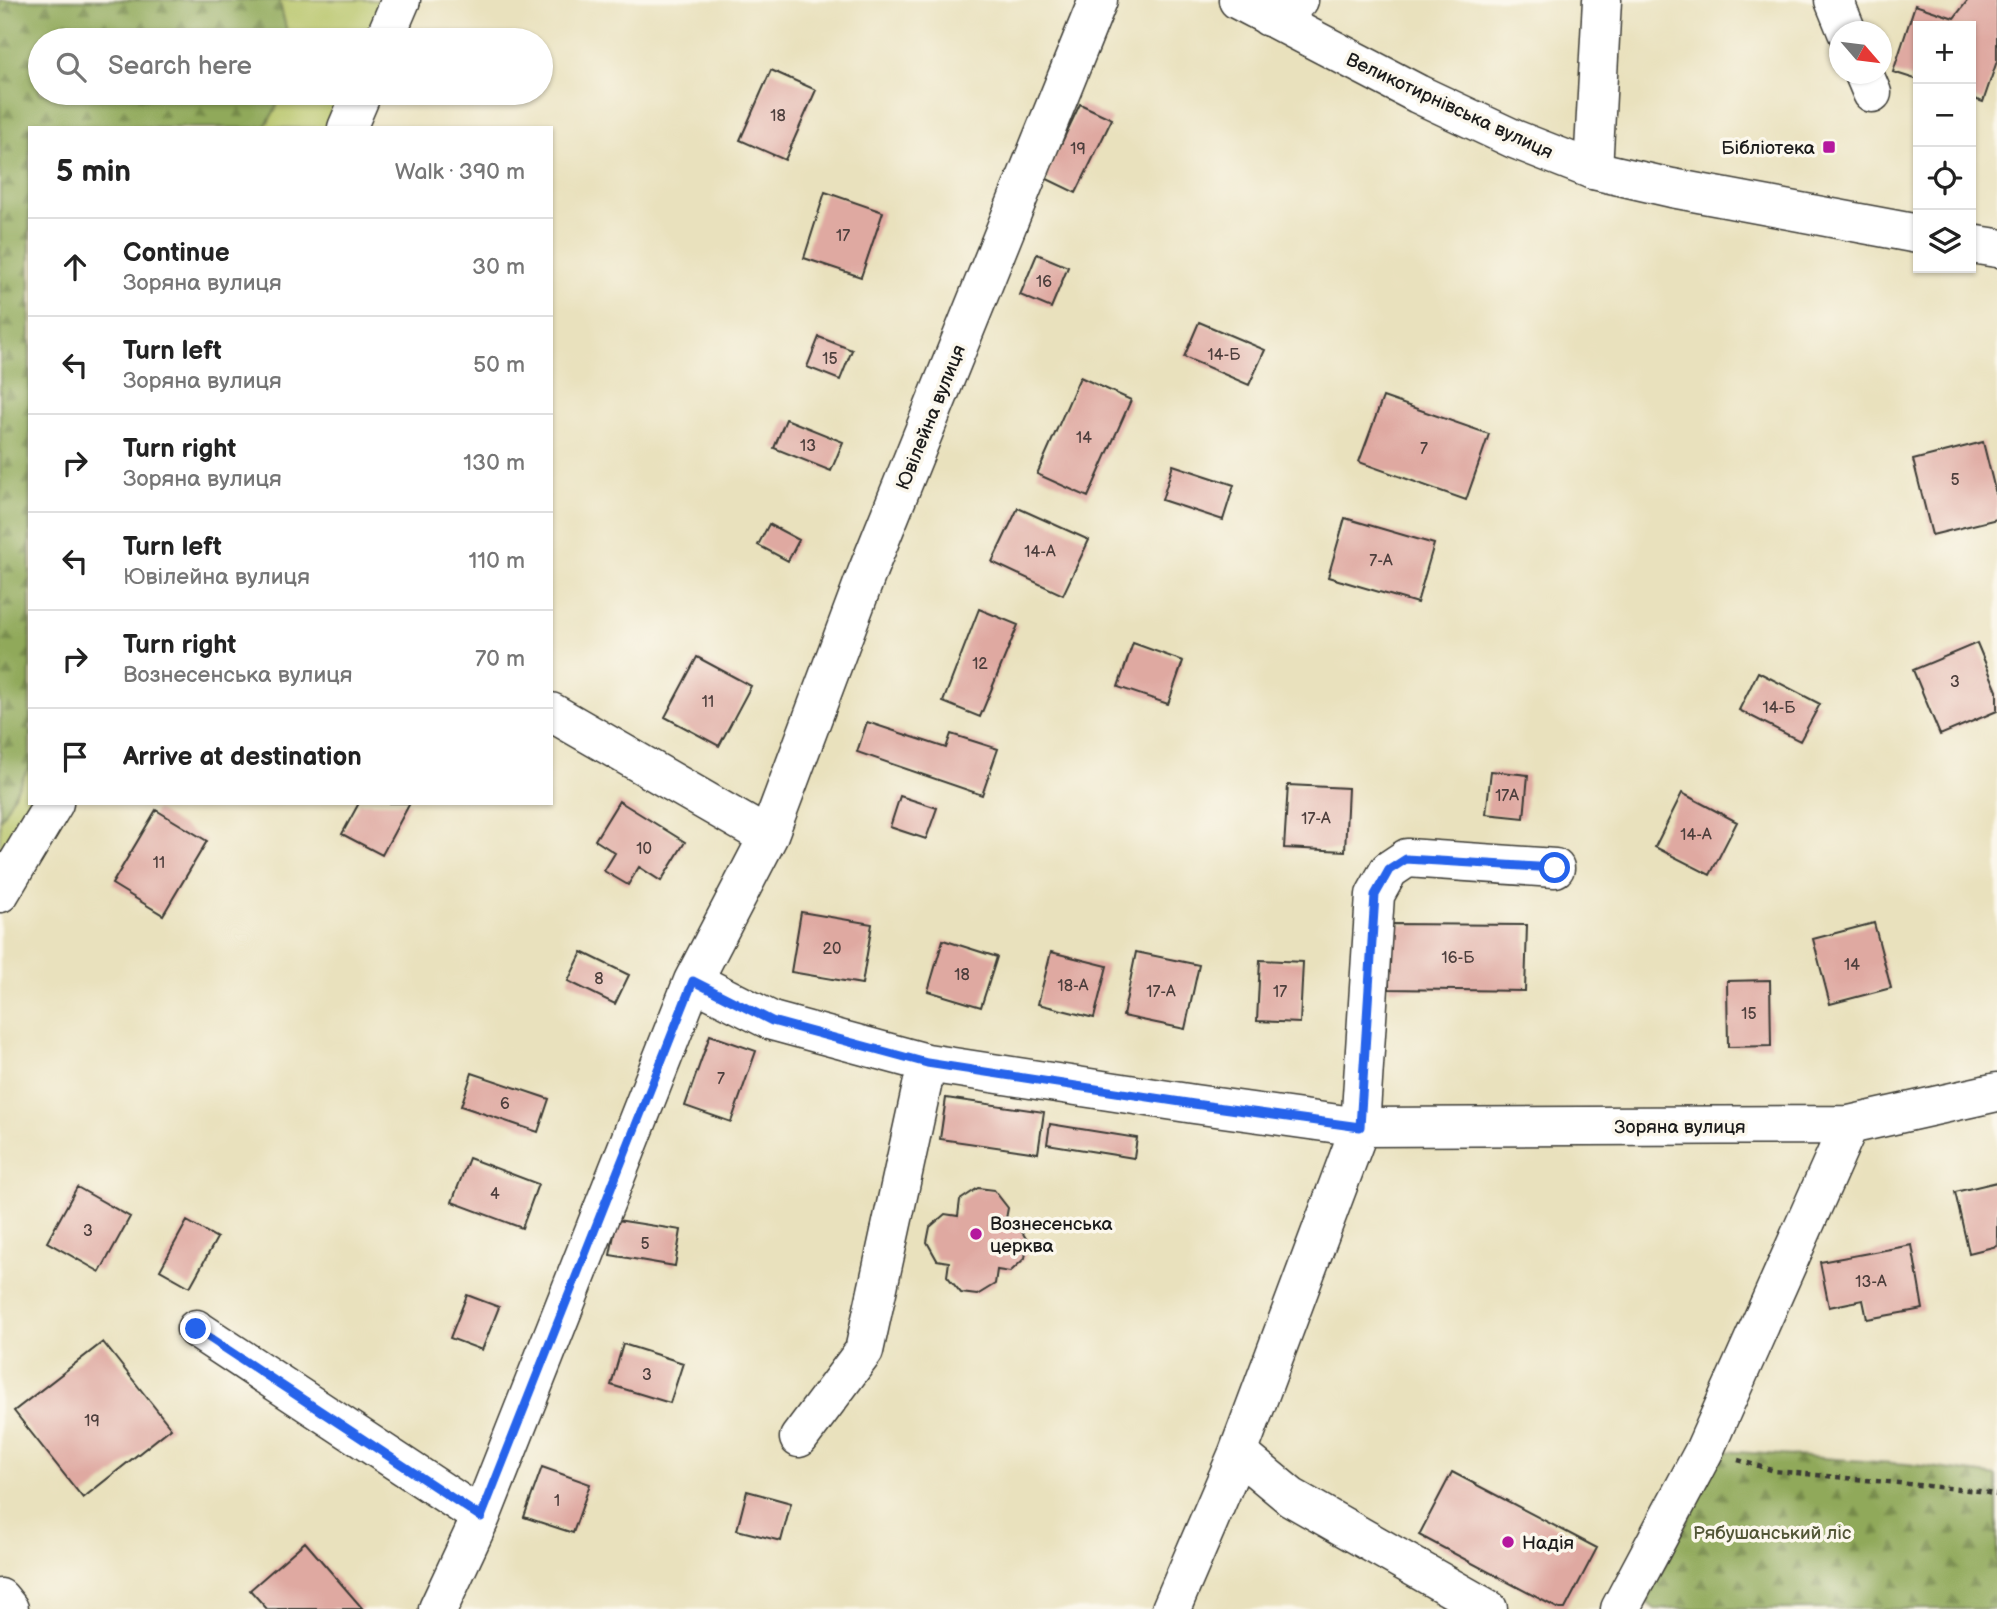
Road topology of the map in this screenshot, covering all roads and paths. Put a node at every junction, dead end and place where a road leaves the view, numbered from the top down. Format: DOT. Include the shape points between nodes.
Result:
graph roads {
  1 [pos="401,0"];
  2 [pos="1098,0"];
  3 [pos="1602,0"];
  4 [pos="1834,0"];
  5 [pos="1269,6"];
  6 [pos="1843,21"];
  7 [pos="389,28"];
  8 [pos="357,105"];
  9 [pos="348,126"];
  10 [pos="1593,170"];
  11 [pos="1913,233"];
  12 [pos="1976,245"];
  13 [pos="1997,248"];
  14 [pos="553,713"];
  15 [pos="53,805"];
  16 [pos="768,837"];
  17 [pos="1555,868"];
  18 [pos="0,893"];
  19 [pos="693,981"];
  20 [pos="927,1063"];
  21 [pos="1997,1092"];
  22 [pos="1849,1125"];
  23 [pos="1360,1127"];
  24 [pos="196,1329"];
  25 [pos="799,1438"];
  26 [pos="1703,1451"];
  27 [pos="1238,1453"];
  28 [pos="1997,1495"];
  29 [pos="481,1517"];
  30 [pos="0,1598"];
  31 [pos="9,1609"];
  32 [pos="438,1609"];
  33 [pos="1171,1609"];
  34 [pos="1488,1609"];
  35 [pos="1620,1609"];
  1 -- 7 [label="street"];
  2 -- 16 [label="street, Ювілейна вулиця" via="868,570"];
  3 -- 10 [label="street"];
  4 -- 6 [label="street"];
  5 -- 10 [label="street, Великотирнівська вулиця" via="1418,94"];
  8 -- 9 [label="street"];
  10 -- 11 [label="street, Великотирнівська вулиця"];
  12 -- 13 [label="street"];
  14 -- 16 [label="street"];
  15 -- 18 [label="street"];
  16 -- 19 [label="street, Ювілейна вулиця"];
  17 -- 23 [label="street" via="1406,859 1389,870 1375,895"];
  19 -- 20 [label="street, Зоряна вулиця" via="772,1021"];
  19 -- 29 [label="street, Ювілейна вулиця"];
  20 -- 23 [label="street, Зоряна вулиця"];
  20 -- 25 [label="street" via="864,1351"];
  21 -- 22 [label="street, Зоряна вулиця"];
  22 -- 23 [label="street, Зоряна вулиця"];
  22 -- 26 [label="street"];
  23 -- 27 [label="street"];
  24 -- 29 [label="street"];
  26 -- 28 [label="path" via="1775,1471"];
  26 -- 35 [label="street"];
  27 -- 33 [label="street"];
  27 -- 34 [label="street" via="1291,1497"];
  29 -- 32 [label="street, Ювілейна вулиця"];
  30 -- 31 [label="street"];
}
